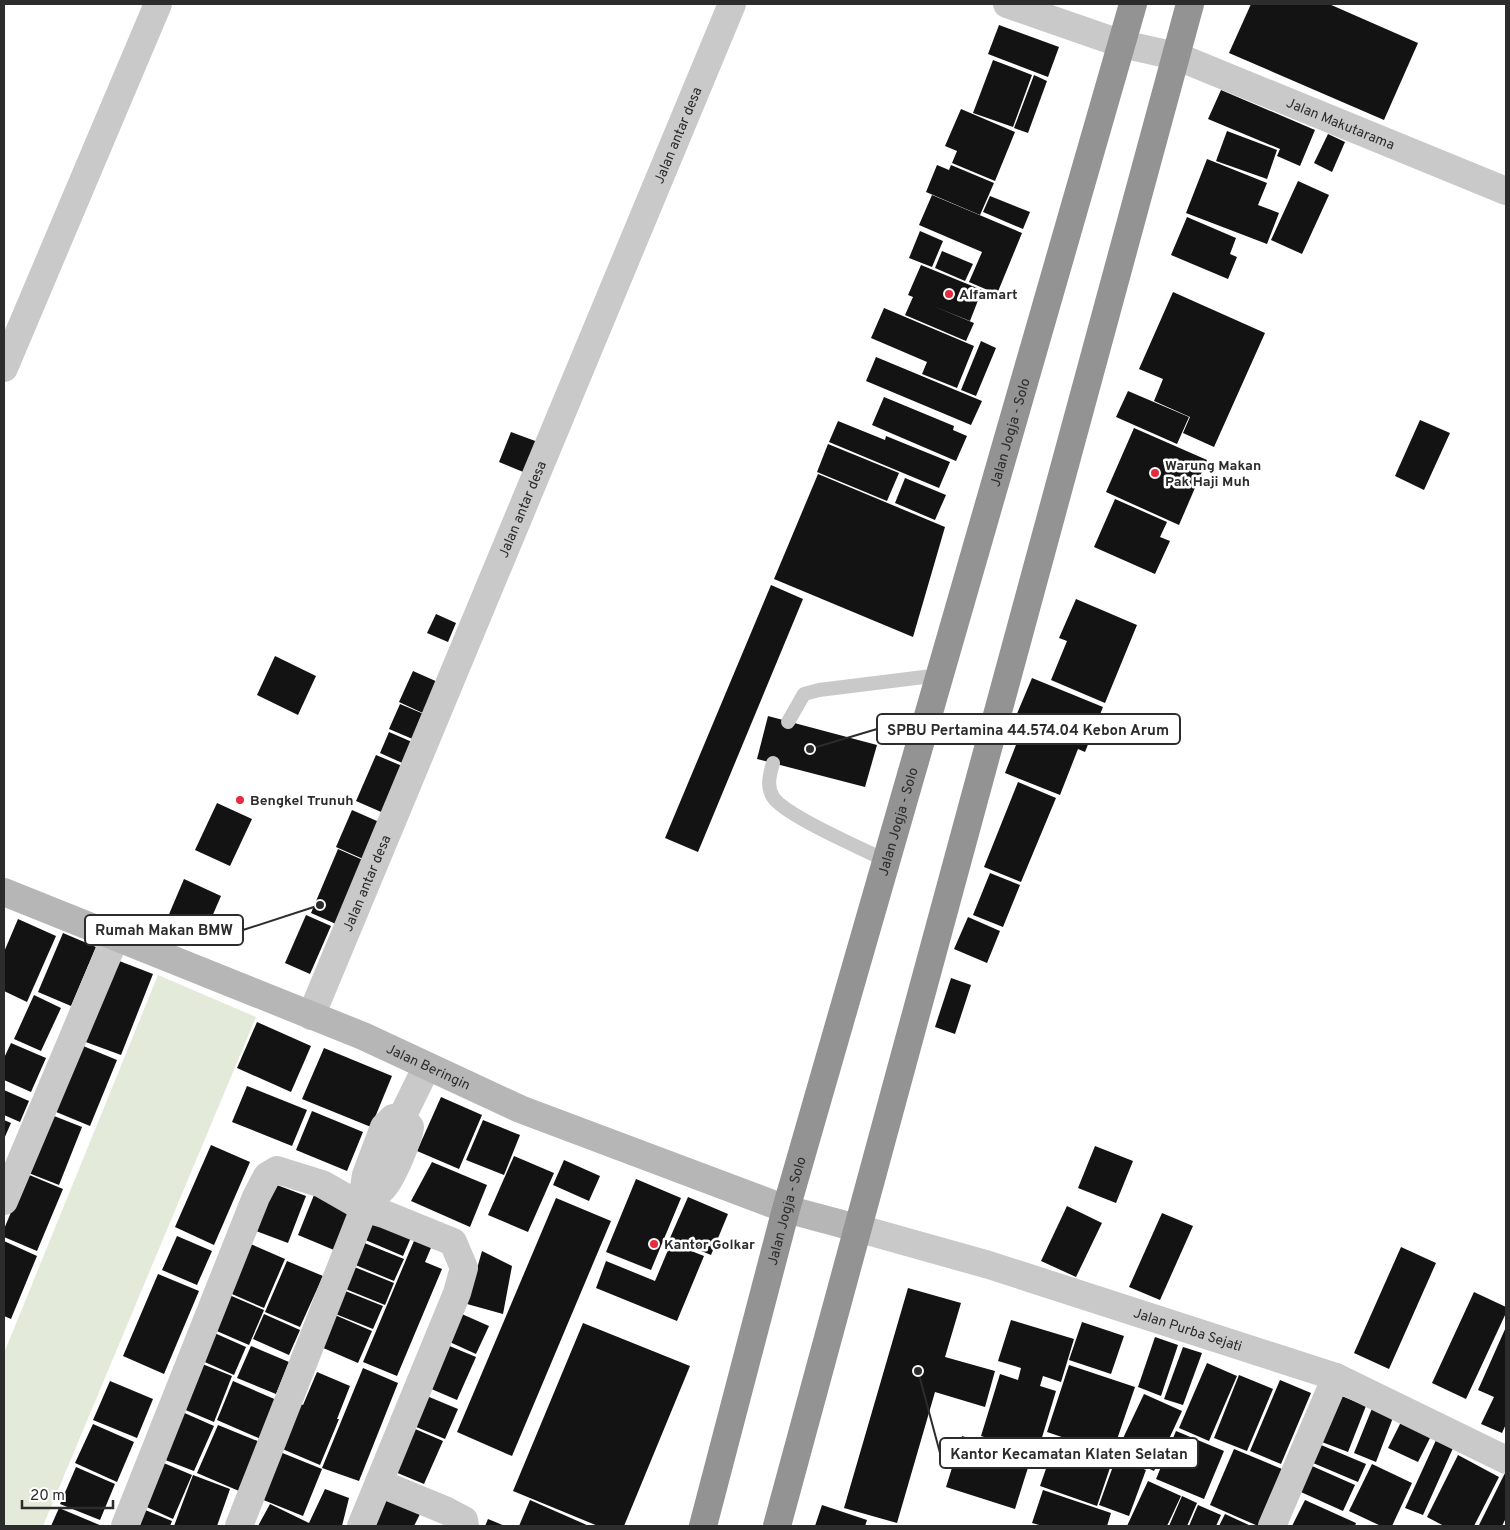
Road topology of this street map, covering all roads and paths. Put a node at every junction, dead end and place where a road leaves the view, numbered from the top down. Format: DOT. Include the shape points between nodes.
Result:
graph roads {
  1 [pos="158,4"];
  2 [pos="732,4"];
  3 [pos="1008,4"];
  4 [pos="1133,4"];
  5 [pos="1190,4"];
  6 [pos="1122,44"];
  7 [pos="1176,56"];
  8 [pos="1506,191"];
  9 [pos="4,368"];
  10 [pos="940,675"];
  11 [pos="788,722"];
  12 [pos="773,763"];
  13 [pos="886,861"];
  14 [pos="4,892"];
  15 [pos="116,938"];
  16 [pos="311,1016"];
  17 [pos="427,1066"];
  18 [pos="4,1201"];
  19 [pos="367,1202"];
  20 [pos="786,1209"];
  21 [pos="857,1228"];
  22 [pos="1336,1377"];
  23 [pos="1506,1460"];
  24 [pos="379,1483"];
  25 [pos="125,1526"];
  26 [pos="239,1526"];
  27 [pos="361,1526"];
  28 [pos="465,1526"];
  29 [pos="703,1526"];
  30 [pos="777,1526"];
  31 [pos="1272,1526"];
  1 -- 9 [label="street"];
  2 -- 16 [label="street, Jalan antar desa"];
  3 -- 6 [label="street, Jalan Makutarama"];
  4 -- 6 [label="highway, Jalan Jogja - Solo"];
  5 -- 7 [label="highway"];
  6 -- 7 [label="street, Jalan Makutarama"];
  6 -- 10 [label="highway, Jalan Jogja - Solo"];
  7 -- 8 [label="street, Jalan Makutarama"];
  7 -- 21 [label="highway"];
  10 -- 11 [label="lane" via="804,694"];
  10 -- 13 [label="highway, Jalan Jogja - Solo"];
  12 -- 13 [label="lane" via="768,780 773,796 788,811"];
  13 -- 20 [label="highway, Jalan Jogja - Solo"];
  14 -- 15 [label="street, Jalan Beringin"];
  15 -- 16 [label="street, Jalan Beringin"];
  15 -- 18 [label="street"];
  16 -- 17 [label="street, Jalan Beringin"];
  17 -- 19 [label="street" via="402,1117 410,1127 408,1140 384,1187"];
  17 -- 20 [label="street, Jalan Beringin" via="520,1109"];
  19 -- 24 [label="street" via="384,1214 453,1242 464,1268 457,1293"];
  19 -- 25 [label="street" via="277,1170 268,1176 256,1197"];
  19 -- 26 [label="street"];
  20 -- 21 [label="street, Jalan Beringin"];
  20 -- 29 [label="highway, Jalan Jogja - Solo"];
  21 -- 22 [label="street, Jalan Purba Sejati" via="989,1265"];
  21 -- 30 [label="highway"];
  22 -- 23 [label="street, Jalan Purba Sejati"];
  22 -- 31 [label="street"];
  24 -- 27 [label="street"];
  24 -- 28 [label="street" via="447,1511 464,1520"];
}
